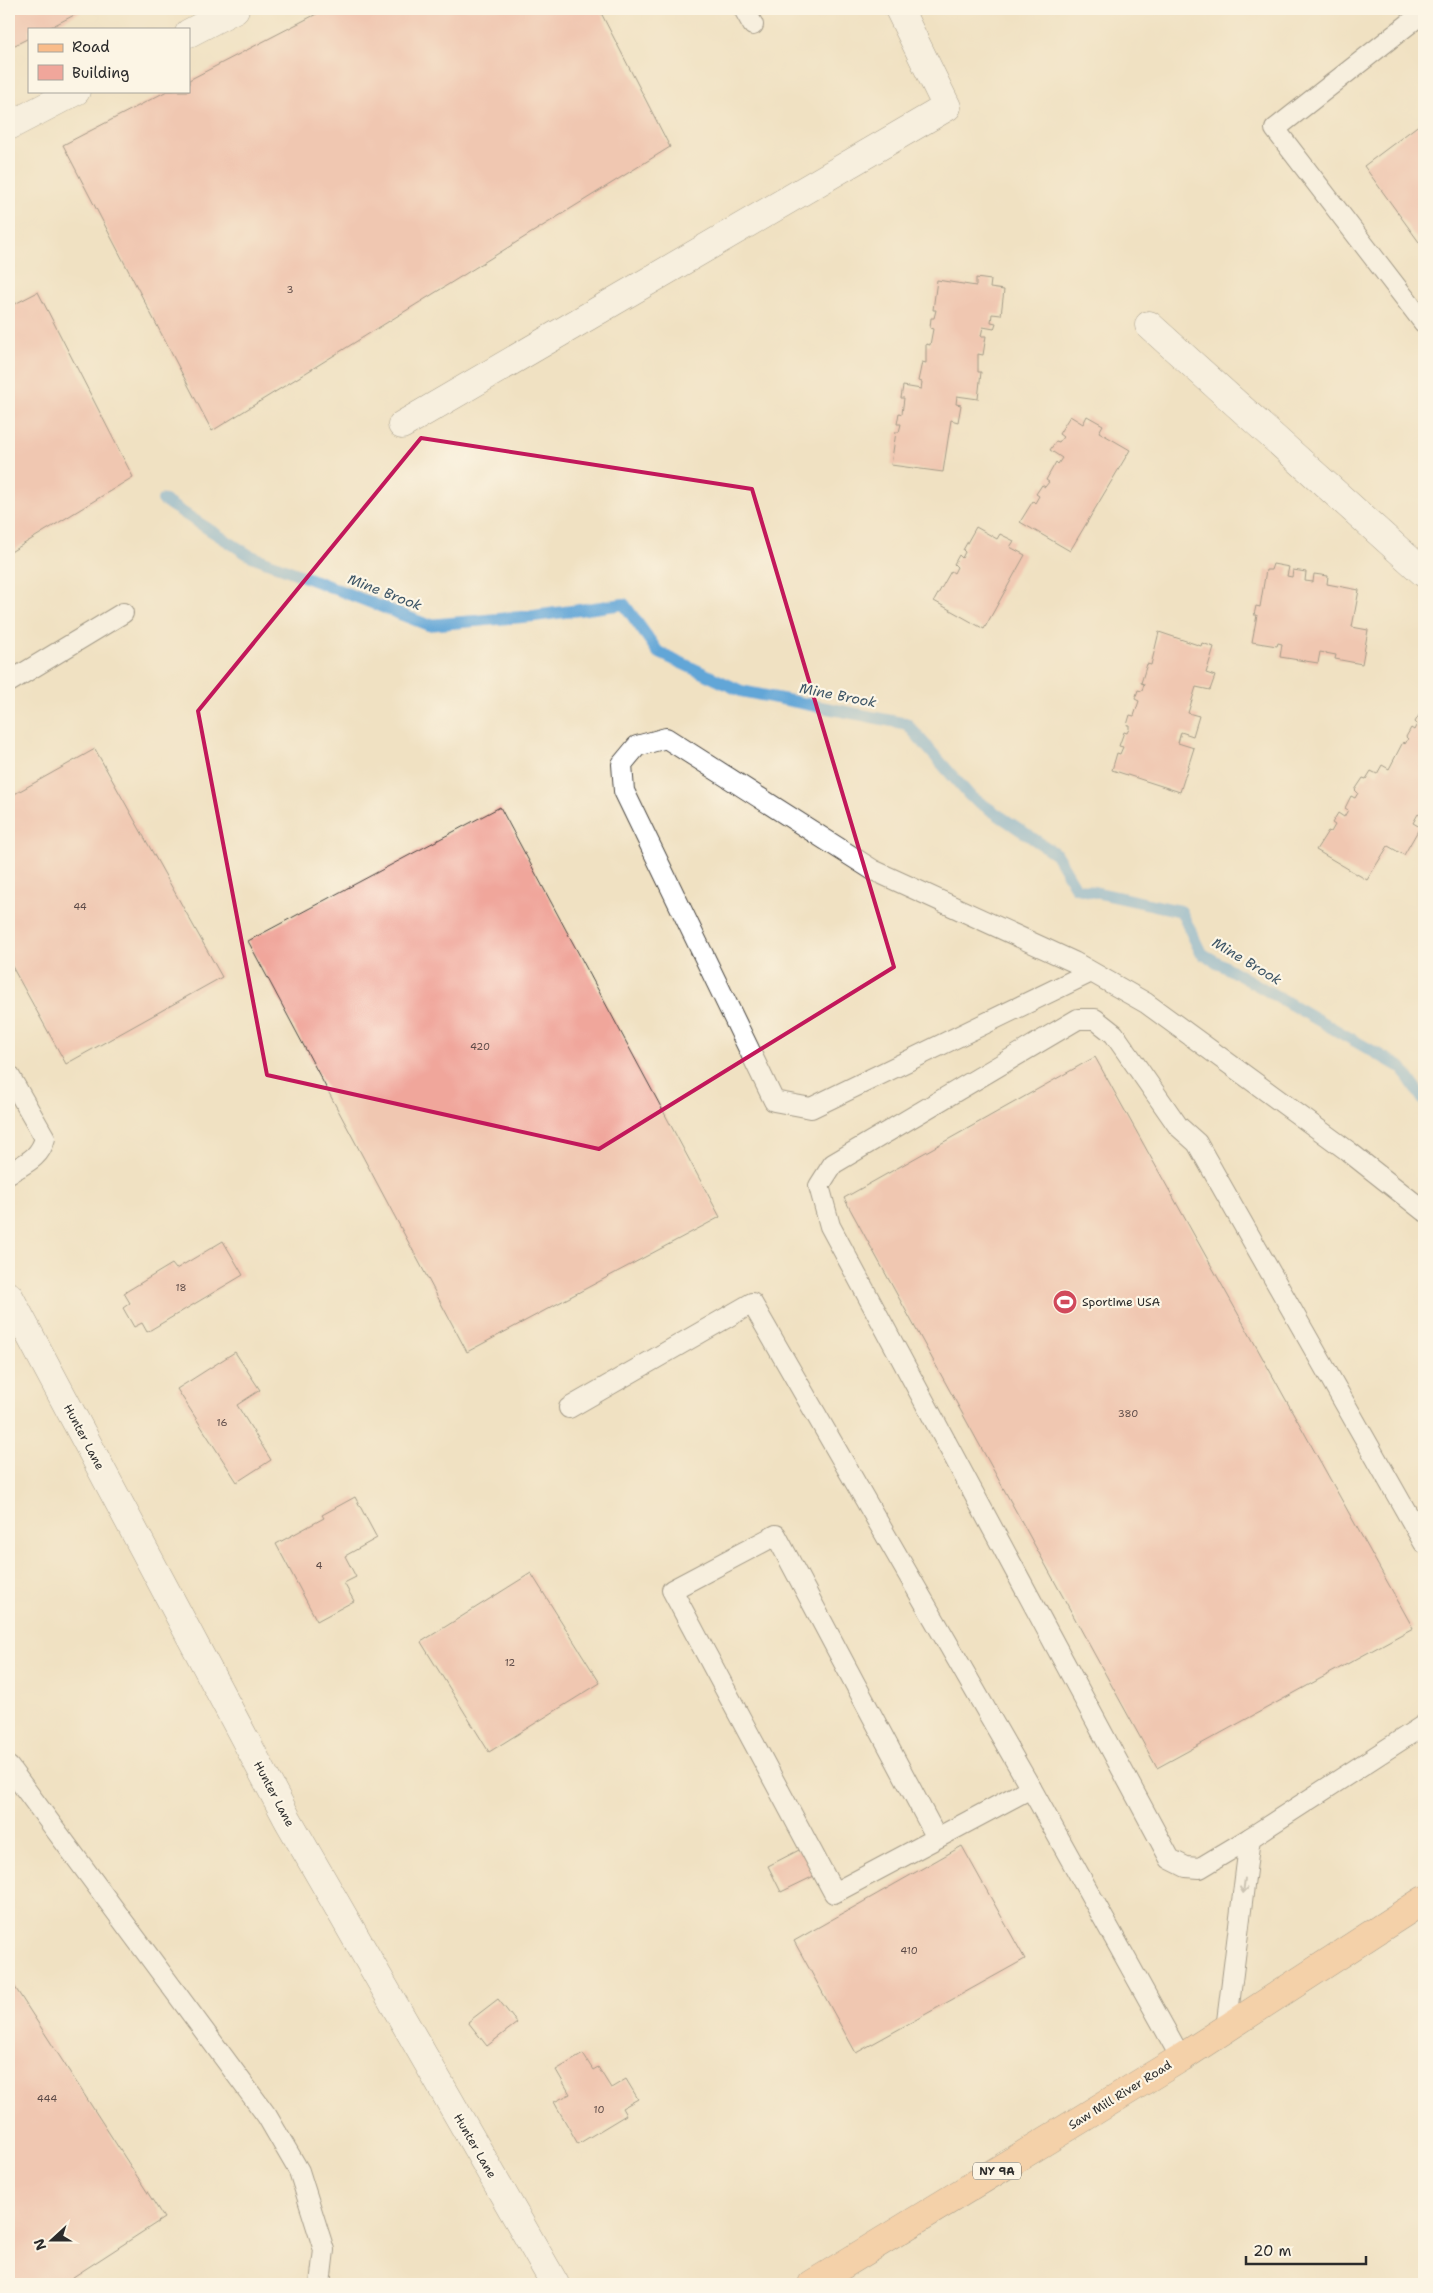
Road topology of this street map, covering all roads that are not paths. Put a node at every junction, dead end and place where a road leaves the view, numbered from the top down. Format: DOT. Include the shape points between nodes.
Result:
graph roads {
  1 [pos="235,9"];
  2 [pos="899,9"];
  3 [pos="1424,12"];
  4 [pos="190,32"];
  5 [pos="74,92"];
  6 [pos="9,126"];
  7 [pos="1424,323"];
  8 [pos="1149,325"];
  9 [pos="402,425"];
  10 [pos="1424,573"];
  11 [pos="123,613"];
  12 [pos="9,682"];
  13 [pos="1091,972"];
  14 [pos="9,1075"];
  15 [pos="9,1173"];
  16 [pos="1424,1211"];
  17 [pos="9,1296"];
  18 [pos="569,1408"];
  19 [pos="1424,1543"];
  20 [pos="1424,1724"];
  21 [pos="9,1766"];
  22 [pos="1031,1788"];
  23 [pos="937,1838"];
  24 [pos="1250,1838"];
  25 [pos="1424,1900"];
  26 [pos="1226,2030"];
  27 [pos="1181,2058"];
  28 [pos="320,2284"];
  29 [pos="555,2284"];
  30 [pos="812,2284"];
  1 -- 4 [label="street"];
  2 -- 9 [label="street" via="947,107"];
  3 -- 7 [label="lane" via="1275,129"];
  5 -- 6 [label="street"];
  8 -- 10 [label="street"];
  11 -- 12 [label="lane"];
  13 -- 13 [label="lane" via="873,870 666,738 637,746 622,764 624,791 774,1102 811,1108"];
  13 -- 16 [label="lane" via="1146,1003 1348,1151"];
  14 -- 15 [label="lane" via="45,1138 42,1150"];
  17 -- 29 [label="street, Hunter Lane" via="288,1820"];
  18 -- 22 [label="lane" via="752,1303"];
  19 -- 24 [label="lane" via="1197,1143 1178,1126 1114,1034 1095,1019 1078,1019 833,1164 819,1186 830,1226 1170,1859 1186,1867 1200,1868"];
  20 -- 24 [label="lane"];
  21 -- 28 [label="lane" via="267,2116 299,2171 324,2250"];
  22 -- 23 [label="lane"];
  22 -- 27 [label="lane"];
  23 -- 23 [label="lane" via="834,1894 672,1590 776,1535"];
  24 -- 26 [label="lane, one-way"];
  25 -- 26 [label="main road, Saw Mill River Road / NY 9A"];
  26 -- 27 [label="main road, Saw Mill River Road / NY 9A"];
  27 -- 30 [label="main road, Saw Mill River Road / NY 9A"];
}
